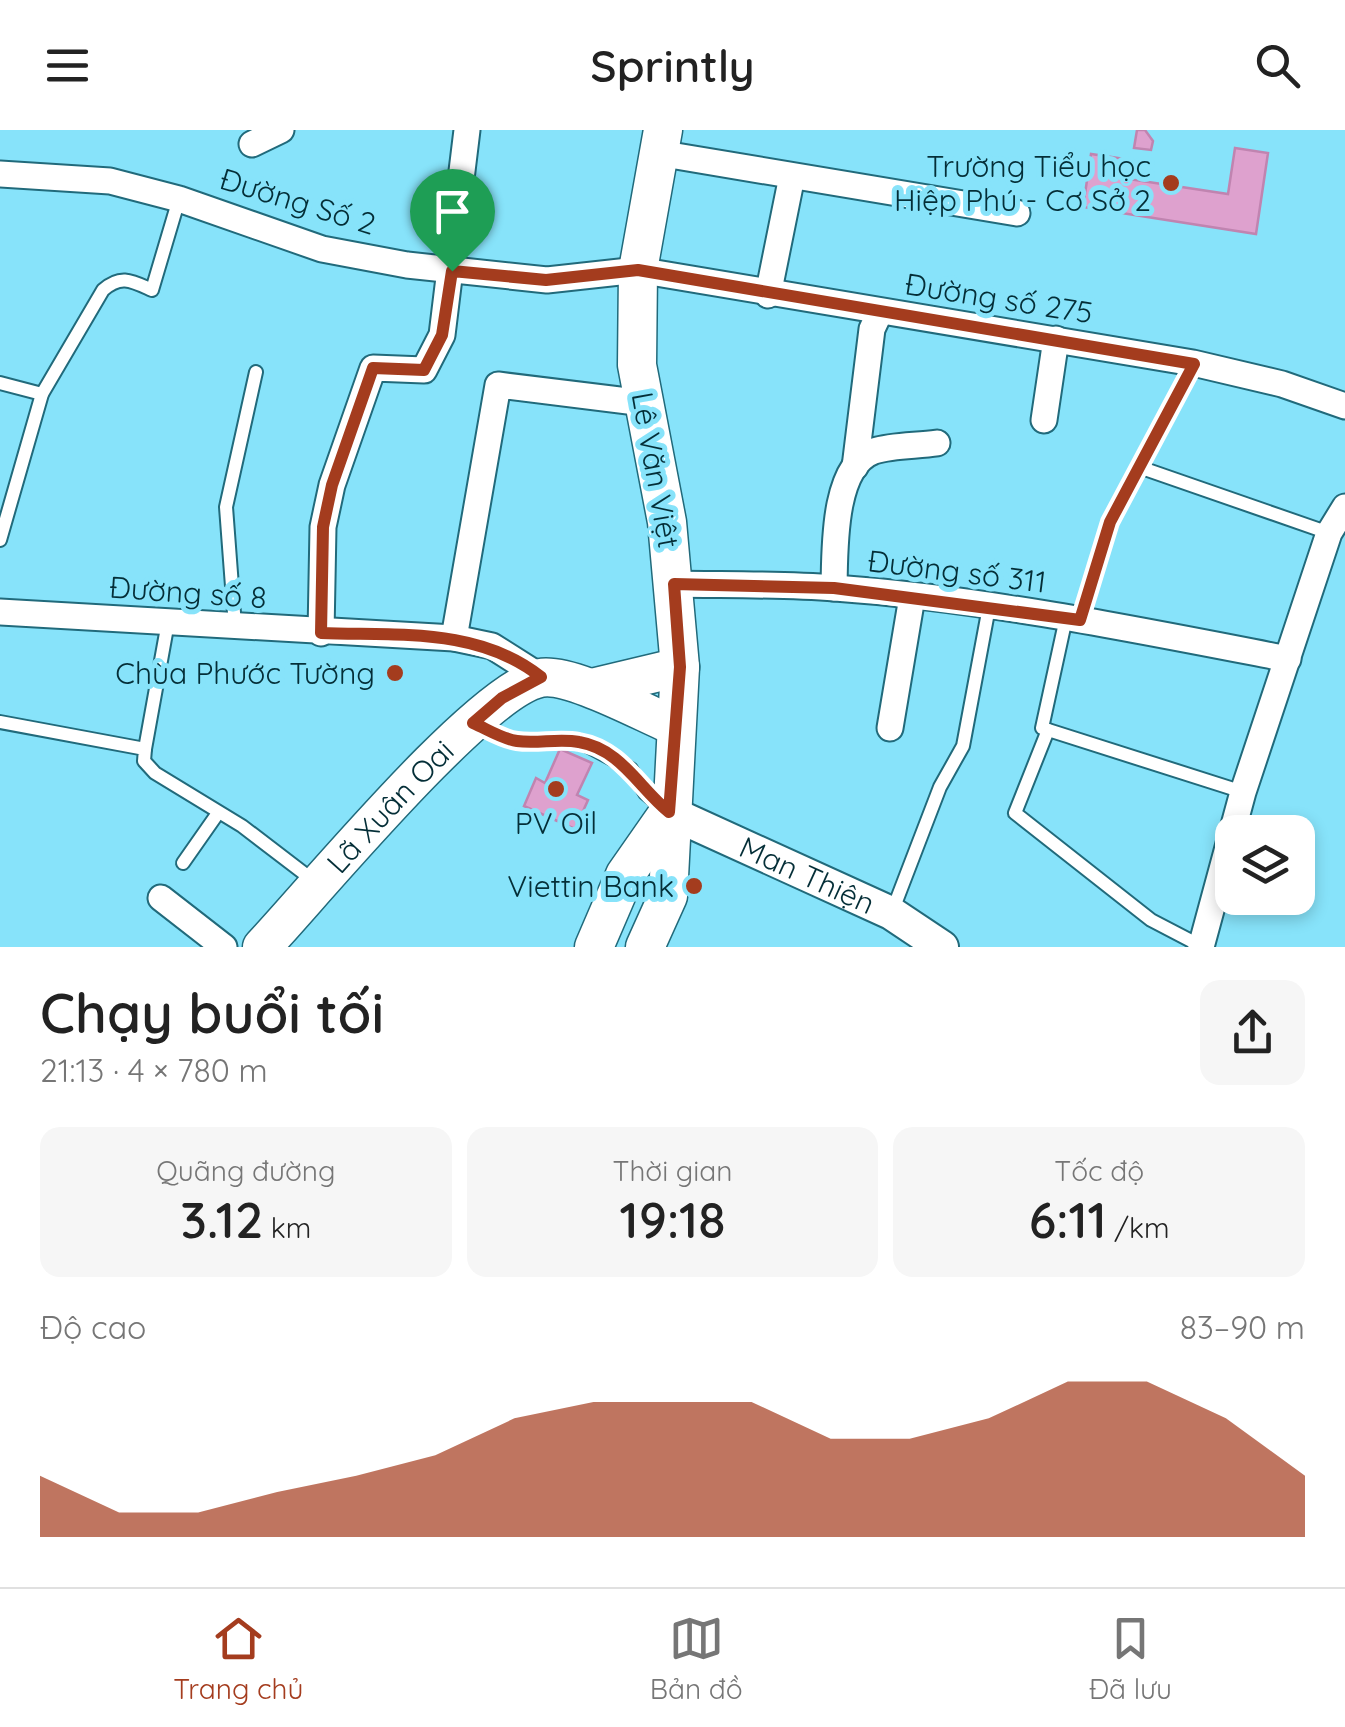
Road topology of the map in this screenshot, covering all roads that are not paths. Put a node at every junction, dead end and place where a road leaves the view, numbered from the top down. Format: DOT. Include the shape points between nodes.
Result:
graph roads {
  1 [pos="281,130"];
  2 [pos="467,130"];
  3 [pos="660,142"];
  4 [pos="252,144"];
  5 [pos="0,174"];
  6 [pos="790,186"];
  7 [pos="179,199"];
  8 [pos="1016,213"];
  9 [pos="638,270"];
  10 [pos="452,271"];
  11 [pos="768,295"];
  12 [pos="880,312"];
  13 [pos="1056,339"];
  14 [pos="1194,364"];
  15 [pos="256,372"];
  16 [pos="0,383"];
  17 [pos="42,394"];
  18 [pos="644,403"];
  19 [pos="1345,406"];
  20 [pos="1044,420"];
  21 [pos="937,443"];
  22 [pos="854,467"];
  23 [pos="1139,467"];
  24 [pos="1345,507"];
  25 [pos="1329,533"];
  26 [pos="0,540"];
  27 [pos="674,584"];
  28 [pos="834,588"];
  29 [pos="912,597"];
  30 [pos="988,607"];
  31 [pos="0,612"];
  32 [pos="1073,619"];
  33 [pos="168,622"];
  34 [pos="235,628"];
  35 [pos="321,633"];
  36 [pos="454,638"];
  37 [pos="1288,659"];
  38 [pos="680,667"];
  39 [pos="541,677"];
  40 [pos="592,688"];
  41 [pos="0,722"];
  42 [pos="473,723"];
  43 [pos="675,726"];
  44 [pos="890,728"];
  45 [pos="1045,729"];
  46 [pos="146,750"];
  47 [pos="1243,792"];
  48 [pos="669,812"];
  49 [pos="218,813"];
  50 [pos="184,863"];
  51 [pos="316,883"];
  52 [pos="161,898"];
  53 [pos="891,913"];
  54 [pos="268,945"];
  55 [pos="1201,946"];
  56 [pos="224,947"];
  57 [pos="594,947"];
  58 [pos="645,947"];
  59 [pos="942,947"];
  1 -- 4 [label="street"];
  2 -- 10 [label="street"];
  3 -- 8 [label="street"];
  3 -- 9 [label="main road, Lê Văn Việt"];
  5 -- 7 [label="street, Đường Số 2" via="110,180"];
  6 -- 11 [label="street"];
  7 -- 10 [label="street, Đường Số 2" via="322,249"];
  7 -- 17 [label="lane" via="152,290 114,279"];
  9 -- 10 [label="street, Đường Số 2" via="546,280"];
  9 -- 11 [label="street, Đường số 275"];
  9 -- 18 [label="main road, Lê Văn Việt" via="637,365"];
  10 -- 35 [label="street" via="442,335 424,370 373,368 323,527"];
  11 -- 12 [label="street, Đường số 275"];
  12 -- 13 [label="street, Đường số 275"];
  12 -- 22 [label="street" via="872,329"];
  13 -- 14 [label="street, Đường số 275"];
  13 -- 20 [label="street"];
  14 -- 19 [label="street, Đường số 275"];
  14 -- 23 [label="lane"];
  15 -- 34 [label="lane" via="226,507"];
  16 -- 17 [label="lane"];
  17 -- 26 [label="lane"];
  18 -- 27 [label="main road, Lê Văn Việt"];
  18 -- 36 [label="street" via="498,384"];
  21 -- 22 [label="street" via="873,451"];
  22 -- 28 [label="street" via="836,531"];
  23 -- 25 [label="lane"];
  23 -- 32 [label="lane"];
  24 -- 25 [label="street"];
  25 -- 37 [label="street"];
  27 -- 28 [label="street, Đường số 311"];
  27 -- 38 [label="main road, Lê Văn Việt"];
  28 -- 29 [label="street, Đường số 311"];
  29 -- 30 [label="street, Đường số 311"];
  29 -- 44 [label="street"];
  30 -- 32 [label="street, Đường số 311"];
  30 -- 53 [label="lane" via="963,746"];
  31 -- 33 [label="street, Đường số 8"];
  32 -- 37 [label="street, Đường số 311"];
  32 -- 45 [label="lane"];
  33 -- 34 [label="street, Đường số 8"];
  33 -- 46 [label="lane"];
  34 -- 35 [label="street, Đường số 8"];
  35 -- 36 [label="street, Đường số 8"];
  36 -- 39 [label="street, Đường số 8" via="492,646"];
  37 -- 47 [label="street"];
  38 -- 40 [label="main road"];
  38 -- 43 [label="main road, Lê Văn Việt"];
  39 -- 40 [label="main road"];
  39 -- 42 [label="main road, Lã Xuân Oai"];
  40 -- 43 [label="main road"];
  41 -- 46 [label="lane"];
  42 -- 48 [label="lane" via="514,741 580,742 612,756"];
  42 -- 51 [label="main road, Lã Xuân Oai"];
  43 -- 48 [label="main road, Lê Văn Việt"];
  45 -- 47 [label="lane"];
  45 -- 55 [label="lane" via="1015,813 1150,920"];
  46 -- 49 [label="lane" via="144,761 155,772"];
  47 -- 55 [label="street"];
  48 -- 53 [label="street, Man Thiện"];
  48 -- 57 [label="main road" via="625,874"];
  48 -- 58 [label="main road, Lê Văn Việt" via="668,896"];
  49 -- 50 [label="lane"];
  49 -- 51 [label="lane"];
  51 -- 54 [label="main road, Lã Xuân Oai"];
  52 -- 56 [label="street"];
  53 -- 59 [label="street, Man Thiện"];
}
